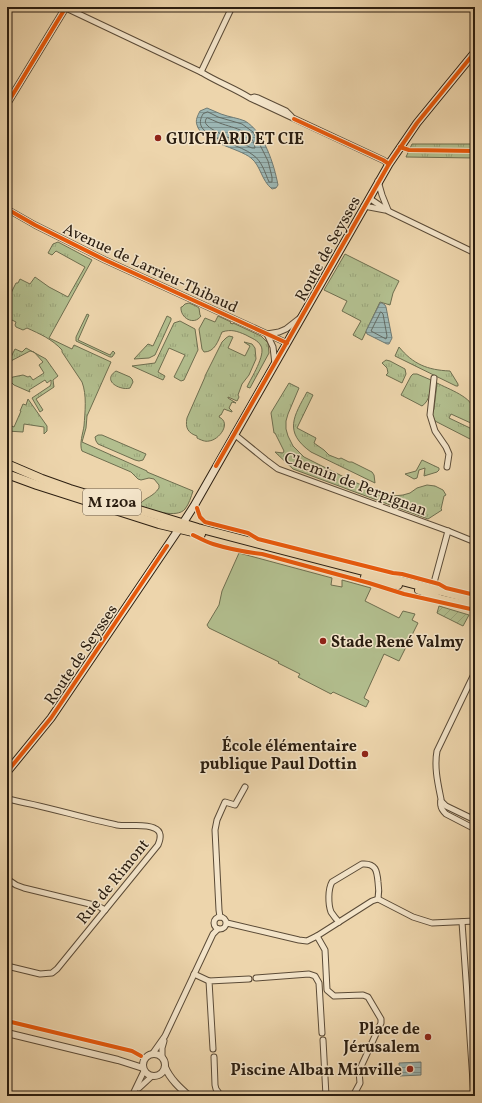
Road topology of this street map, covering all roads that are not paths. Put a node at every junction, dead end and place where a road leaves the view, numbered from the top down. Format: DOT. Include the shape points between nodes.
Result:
graph roads {
  1 [pos="66,7"];
  2 [pos="232,7"];
  3 [pos="475,52"];
  4 [pos="201,72"];
  5 [pos="7,104"];
  6 [pos="389,164"];
  7 [pos="378,181"];
  8 [pos="369,198"];
  9 [pos="364,206"];
  10 [pos="7,209"];
  11 [pos="388,211"];
  12 [pos="475,253"];
  13 [pos="302,316"];
  14 [pos="267,334"];
  15 [pos="287,343"];
  16 [pos="275,364"];
  17 [pos="434,378"];
  18 [pos="234,434"];
  19 [pos="7,464"];
  20 [pos="447,467"];
  21 [pos="7,474"];
  22 [pos="181,526"];
  23 [pos="448,531"];
  24 [pos="475,542"];
  25 [pos="431,593"];
  26 [pos="475,600"];
  27 [pos="475,606"];
  28 [pos="475,672"];
  29 [pos="7,772"];
  30 [pos="245,787"];
  31 [pos="7,798"];
  32 [pos="441,801"];
  33 [pos="475,820"];
  34 [pos="475,827"];
  35 [pos="7,879"];
  36 [pos="378,899"];
  37 [pos="105,910"];
  38 [pos="220,917"];
  39 [pos="475,921"];
  40 [pos="339,922"];
  41 [pos="462,922"];
  42 [pos="226,923"];
  43 [pos="218,929"];
  44 [pos="317,936"];
  45 [pos="7,966"];
  46 [pos="194,974"];
  47 [pos="256,978"];
  48 [pos="249,979"];
  49 [pos="209,982"];
  50 [pos="7,1033"];
  51 [pos="322,1033"];
  52 [pos="165,1036"];
  53 [pos="322,1040"];
  54 [pos="213,1050"];
  55 [pos="153,1054"];
  56 [pos="162,1057"];
  57 [pos="214,1057"];
  58 [pos="118,1060"];
  59 [pos="144,1060"];
  60 [pos="165,1067"];
  61 [pos="144,1069"];
  62 [pos="159,1075"];
  63 [pos="152,1076"];
  64 [pos="178,1086"];
  65 [pos="133,1094"];
  66 [pos="189,1096"];
  67 [pos="221,1096"];
  68 [pos="326,1096"];
  69 [pos="353,1096"];
  70 [pos="474,1096"];
  1 -- 4 [label="street"];
  1 -- 5 [label="street"];
  2 -- 4 [label="street"];
  3 -- 6 [label="main road, Route de Seysses" via="417,123"];
  4 -- 6 [label="street"];
  6 -- 7 [label="main road, Route de Seysses"];
  7 -- 8 [label="main road, Route de Seysses"];
  7 -- 11 [label="street"];
  8 -- 9 [label="main road, Route de Seysses"];
  8 -- 11 [label="street"];
  9 -- 11 [label="street"];
  9 -- 13 [label="main road, Route de Seysses"];
  10 -- 14 [label="street, Avenue de Larrieu-Thibaud" via="105,260"];
  11 -- 12 [label="street"];
  13 -- 14 [label="street, Route de Seysses" via="286,329"];
  13 -- 15 [label="main road, Route de Seysses"];
  14 -- 15 [label="street, Avenue de Larrieu-Thibaud"];
  14 -- 16 [label="street" via="273,347"];
  15 -- 16 [label="main road, Route de Seysses"];
  16 -- 18 [label="main road, Route de Seysses"];
  17 -- 20 [label="street" via="430,415 435,431 449,454"];
  18 -- 22 [label="main road, Route de Seysses"];
  18 -- 23 [label="street, Chemin de Perpignan" via="278,469"];
  19 -- 22 [label="main road, M 120a" via="70,489"];
  21 -- 22 [label="main road, M 120a" via="167,526"];
  22 -- 25 [label="main road" via="385,583"];
  22 -- 29 [label="main road, Route de Seysses" via="51,718"];
  23 -- 24 [label="street, Chemin de Perpignan"];
  23 -- 25 [label="street"];
  25 -- 26 [label="main road"];
  25 -- 27 [label="main road" via="445,600"];
  28 -- 32 [label="street" via="437,751"];
  30 -- 38 [label="street" via="235,805 225,802 215,830"];
  31 -- 37 [label="street, Rue de Rimont" via="119,825 153,827 161,834 158,845"];
  32 -- 33 [label="street"];
  32 -- 34 [label="street" via="446,814"];
  35 -- 37 [label="street" via="24,888 98,906"];
  36 -- 40 [label="street"];
  36 -- 40 [label="street" via="377,871 368,863 362,864 332,882 330,886 331,913"];
  36 -- 41 [label="street" via="432,924"];
  37 -- 45 [label="street, Rue de Rimont" via="52,973 40,974"];
  38 -- 42 [label="street" via="225,919"];
  38 -- 43 [label="street" via="214,923"];
  39 -- 41 [label="street"];
  40 -- 44 [label="street"];
  41 -- 70 [label="street"];
  42 -- 43 [label="street" via="225,927"];
  42 -- 44 [label="street" via="299,940 307,941"];
  43 -- 46 [label="street" via="213,934"];
  44 -- 69 [label="street" via="325,950 327,990 334,996 368,997 381,1019 359,1071 360,1083"];
  46 -- 49 [label="street"];
  46 -- 52 [label="street"];
  47 -- 51 [label="street" via="309,974 315,976 319,983"];
  48 -- 49 [label="street"];
  49 -- 54 [label="street"];
  50 -- 58 [label="street"];
  52 -- 55 [label="street"];
  52 -- 56 [label="street"];
  53 -- 68 [label="street"];
  55 -- 56 [label="street"];
  55 -- 59 [label="street"];
  56 -- 60 [label="street"];
  57 -- 67 [label="street" via="215,1085"];
  58 -- 59 [label="street"];
  58 -- 61 [label="street"];
  59 -- 61 [label="street"];
  60 -- 62 [label="street"];
  60 -- 64 [label="street" via="168,1075"];
  61 -- 63 [label="street"];
  61 -- 65 [label="street"];
  62 -- 63 [label="street"];
  62 -- 64 [label="street"];
  63 -- 65 [label="street"];
  64 -- 66 [label="street"];
}
